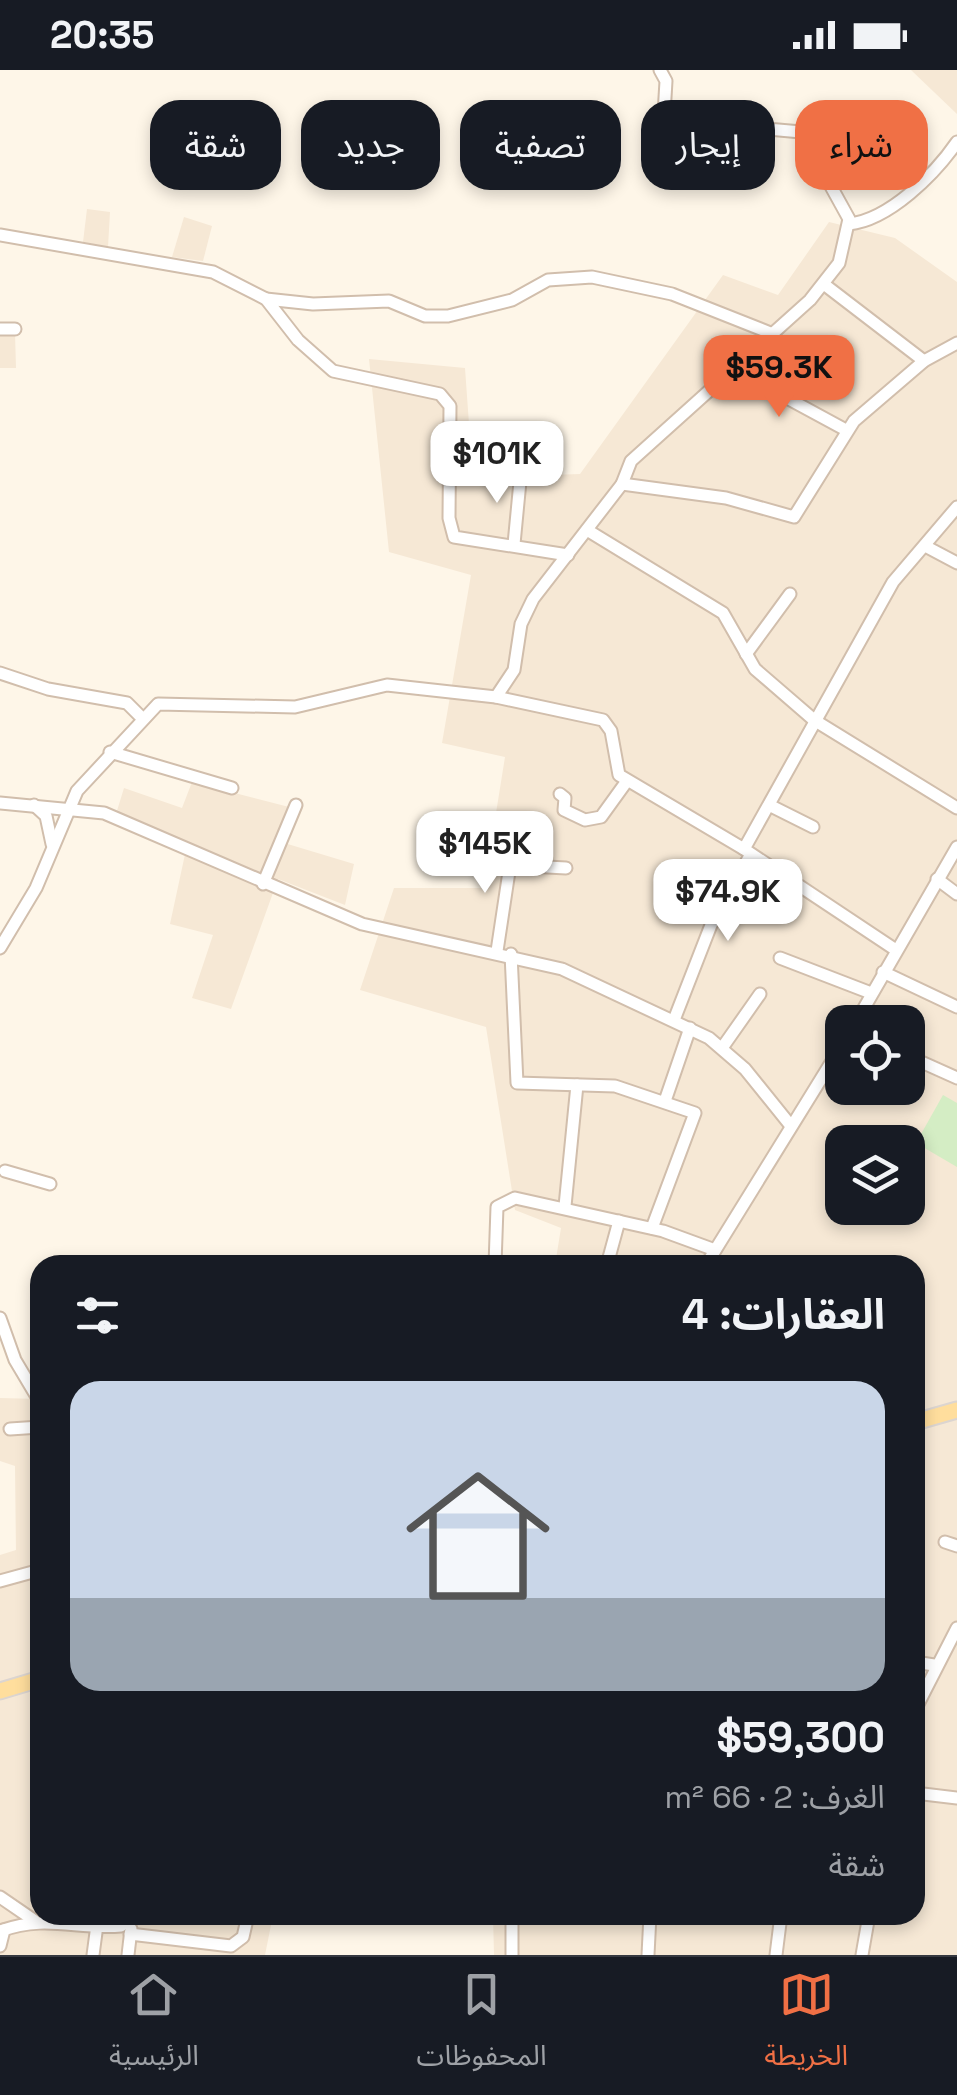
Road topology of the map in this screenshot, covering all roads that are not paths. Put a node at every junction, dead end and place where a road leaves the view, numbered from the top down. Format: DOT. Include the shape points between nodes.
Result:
graph roads {
  1 [pos="660,70"];
  2 [pos="957,142"];
  3 [pos="849,224"];
  4 [pos="0,235"];
  5 [pos="825,285"];
  6 [pos="266,300"];
  7 [pos="0,329"];
  8 [pos="15,330"];
  9 [pos="773,334"];
  10 [pos="957,342"];
  11 [pos="924,361"];
  12 [pos="735,370"];
  13 [pos="846,430"];
  14 [pos="521,471"];
  15 [pos="622,484"];
  16 [pos="957,507"];
  17 [pos="587,530"];
  18 [pos="514,544"];
  19 [pos="925,546"];
  20 [pos="568,555"];
  21 [pos="957,563"];
  22 [pos="790,594"];
  23 [pos="746,654"];
  24 [pos="0,673"];
  25 [pos="496,697"];
  26 [pos="140,717"];
  27 [pos="814,720"];
  28 [pos="110,752"];
  29 [pos="627,781"];
  30 [pos="232,788"];
  31 [pos="560,794"];
  32 [pos="0,803"];
  33 [pos="34,804"];
  34 [pos="296,805"];
  35 [pos="769,805"];
  36 [pos="70,808"];
  37 [pos="957,808"];
  38 [pos="813,828"];
  39 [pos="52,848"];
  40 [pos="957,848"];
  41 [pos="747,852"];
  42 [pos="566,868"];
  43 [pos="937,879"];
  44 [pos="263,884"];
  45 [pos="957,894"];
  46 [pos="0,948"];
  47 [pos="896,950"];
  48 [pos="504,953"];
  49 [pos="780,958"];
  50 [pos="884,972"];
  51 [pos="871,992"];
  52 [pos="760,994"];
  53 [pos="864,1005"];
  54 [pos="957,1007"];
  55 [pos="674,1020"];
  56 [pos="690,1028"];
  57 [pos="722,1048"];
  58 [pos="925,1064"];
  59 [pos="825,1072"];
  60 [pos="957,1078"];
  61 [pos="577,1085"];
  62 [pos="666,1100"];
  63 [pos="791,1126"];
  64 [pos="4,1170"];
  65 [pos="50,1184"];
  66 [pos="566,1206"];
  67 [pos="619,1220"];
  68 [pos="652,1228"];
  69 [pos="715,1250"];
  70 [pos="494,1255"];
  71 [pos="610,1255"];
  72 [pos="712,1255"];
  73 [pos="0,1318"];
  74 [pos="30,1385"];
  75 [pos="957,1410"];
  76 [pos="925,1419"];
  77 [pos="30,1428"];
  78 [pos="10,1429"];
  79 [pos="30,1573"];
  80 [pos="0,1581"];
  81 [pos="957,1628"];
  82 [pos="925,1663"];
  83 [pos="934,1664"];
  84 [pos="30,1682"];
  85 [pos="925,1686"];
  86 [pos="0,1691"];
  87 [pos="925,1794"];
  88 [pos="957,1798"];
  89 [pos="0,1897"];
  90 [pos="30,1917"];
  91 [pos="30,1923"];
  92 [pos="97,1925"];
  93 [pos="122,1925"];
  94 [pos="132,1925"];
  95 [pos="246,1925"];
  96 [pos="512,1925"];
  97 [pos="650,1925"];
  98 [pos="780,1925"];
  99 [pos="867,1925"];
  100 [pos="2,1930"];
  101 [pos="130,1934"];
  102 [pos="0,1946"];
  103 [pos="93,1955"];
  104 [pos="128,1955"];
  105 [pos="512,1955"];
  106 [pos="648,1955"];
  107 [pos="776,1955"];
  108 [pos="862,1955"];
  1 -- 3 [label="street" via="670,120 801,132"];
  2 -- 3 [label="street" via="890,206"];
  3 -- 5 [label="street"];
  4 -- 6 [label="street" via="188,265"];
  5 -- 9 [label="street"];
  5 -- 11 [label="street"];
  6 -- 9 [label="street" via="389,302 425,316 448,316 512,300 548,280 592,276 672,294"];
  6 -- 18 [label="street" via="333,371 444,396 450,406 452,532 463,542"];
  7 -- 8 [label="street"];
  9 -- 12 [label="street"];
  10 -- 11 [label="street"];
  11 -- 13 [label="street"];
  12 -- 13 [label="street"];
  12 -- 15 [label="street" via="639,452"];
  13 -- 15 [label="street" via="794,517 726,498"];
  14 -- 18 [label="street"];
  15 -- 17 [label="street"];
  16 -- 19 [label="street"];
  17 -- 20 [label="street"];
  17 -- 23 [label="street" via="723,612"];
  18 -- 20 [label="street"];
  19 -- 21 [label="street"];
  19 -- 27 [label="street" via="893,582"];
  20 -- 25 [label="street" via="526,611 514,670"];
  22 -- 23 [label="street"];
  23 -- 27 [label="street"];
  24 -- 26 [label="street" via="127,703"];
  25 -- 26 [label="street" via="387,684 282,708 167,702"];
  25 -- 29 [label="street" via="603,720 612,731 616,770"];
  26 -- 28 [label="street"];
  27 -- 35 [label="street"];
  27 -- 37 [label="street"];
  28 -- 30 [label="street"];
  28 -- 36 [label="street"];
  29 -- 31 [label="street" via="601,817 586,820 564,810"];
  29 -- 41 [label="street"];
  32 -- 33 [label="street"];
  33 -- 36 [label="street"];
  33 -- 39 [label="street" via="46,816"];
  34 -- 44 [label="street"];
  35 -- 38 [label="street"];
  35 -- 41 [label="street"];
  36 -- 39 [label="street"];
  36 -- 44 [label="street" via="104,813"];
  39 -- 46 [label="street"];
  40 -- 43 [label="street"];
  41 -- 47 [label="street"];
  41 -- 55 [label="street"];
  42 -- 48 [label="street" via="510,866"];
  43 -- 45 [label="street"];
  43 -- 47 [label="street"];
  44 -- 48 [label="street" via="362,924"];
  47 -- 50 [label="street"];
  48 -- 55 [label="street" via="562,969"];
  48 -- 61 [label="street" via="517,1083"];
  49 -- 51 [label="street"];
  50 -- 51 [label="street"];
  50 -- 54 [label="street"];
  51 -- 53 [label="street"];
  52 -- 57 [label="street"];
  55 -- 56 [label="street"];
  56 -- 57 [label="street"];
  56 -- 62 [label="street"];
  57 -- 63 [label="street"];
  58 -- 60 [label="street"];
  59 -- 63 [label="street"];
  61 -- 62 [label="street" via="615,1086"];
  61 -- 66 [label="street"];
  62 -- 68 [label="street" via="692,1110 696,1119"];
  63 -- 69 [label="street"];
  64 -- 65 [label="street"];
  66 -- 67 [label="street"];
  66 -- 70 [label="street" via="515,1198 500,1204"];
  67 -- 68 [label="street"];
  67 -- 71 [label="street"];
  68 -- 69 [label="street"];
  69 -- 72 [label="street"];
  73 -- 74 [label="street"];
  75 -- 76 [label="main road"];
  77 -- 78 [label="street"];
  79 -- 80 [label="street"];
  81 -- 83 [label="street"];
  82 -- 83 [label="street"];
  83 -- 85 [label="street"];
  84 -- 86 [label="main road"];
  87 -- 88 [label="street"];
  89 -- 90 [label="street"];
  91 -- 100 [label="street"];
  92 -- 93 [label="street"];
  92 -- 103 [label="street"];
  94 -- 101 [label="street"];
  95 -- 101 [label="street" via="231,1946"];
  96 -- 105 [label="street"];
  97 -- 106 [label="street"];
  98 -- 107 [label="street"];
  99 -- 108 [label="street"];
  100 -- 102 [label="street"];
  101 -- 104 [label="street"];
}
